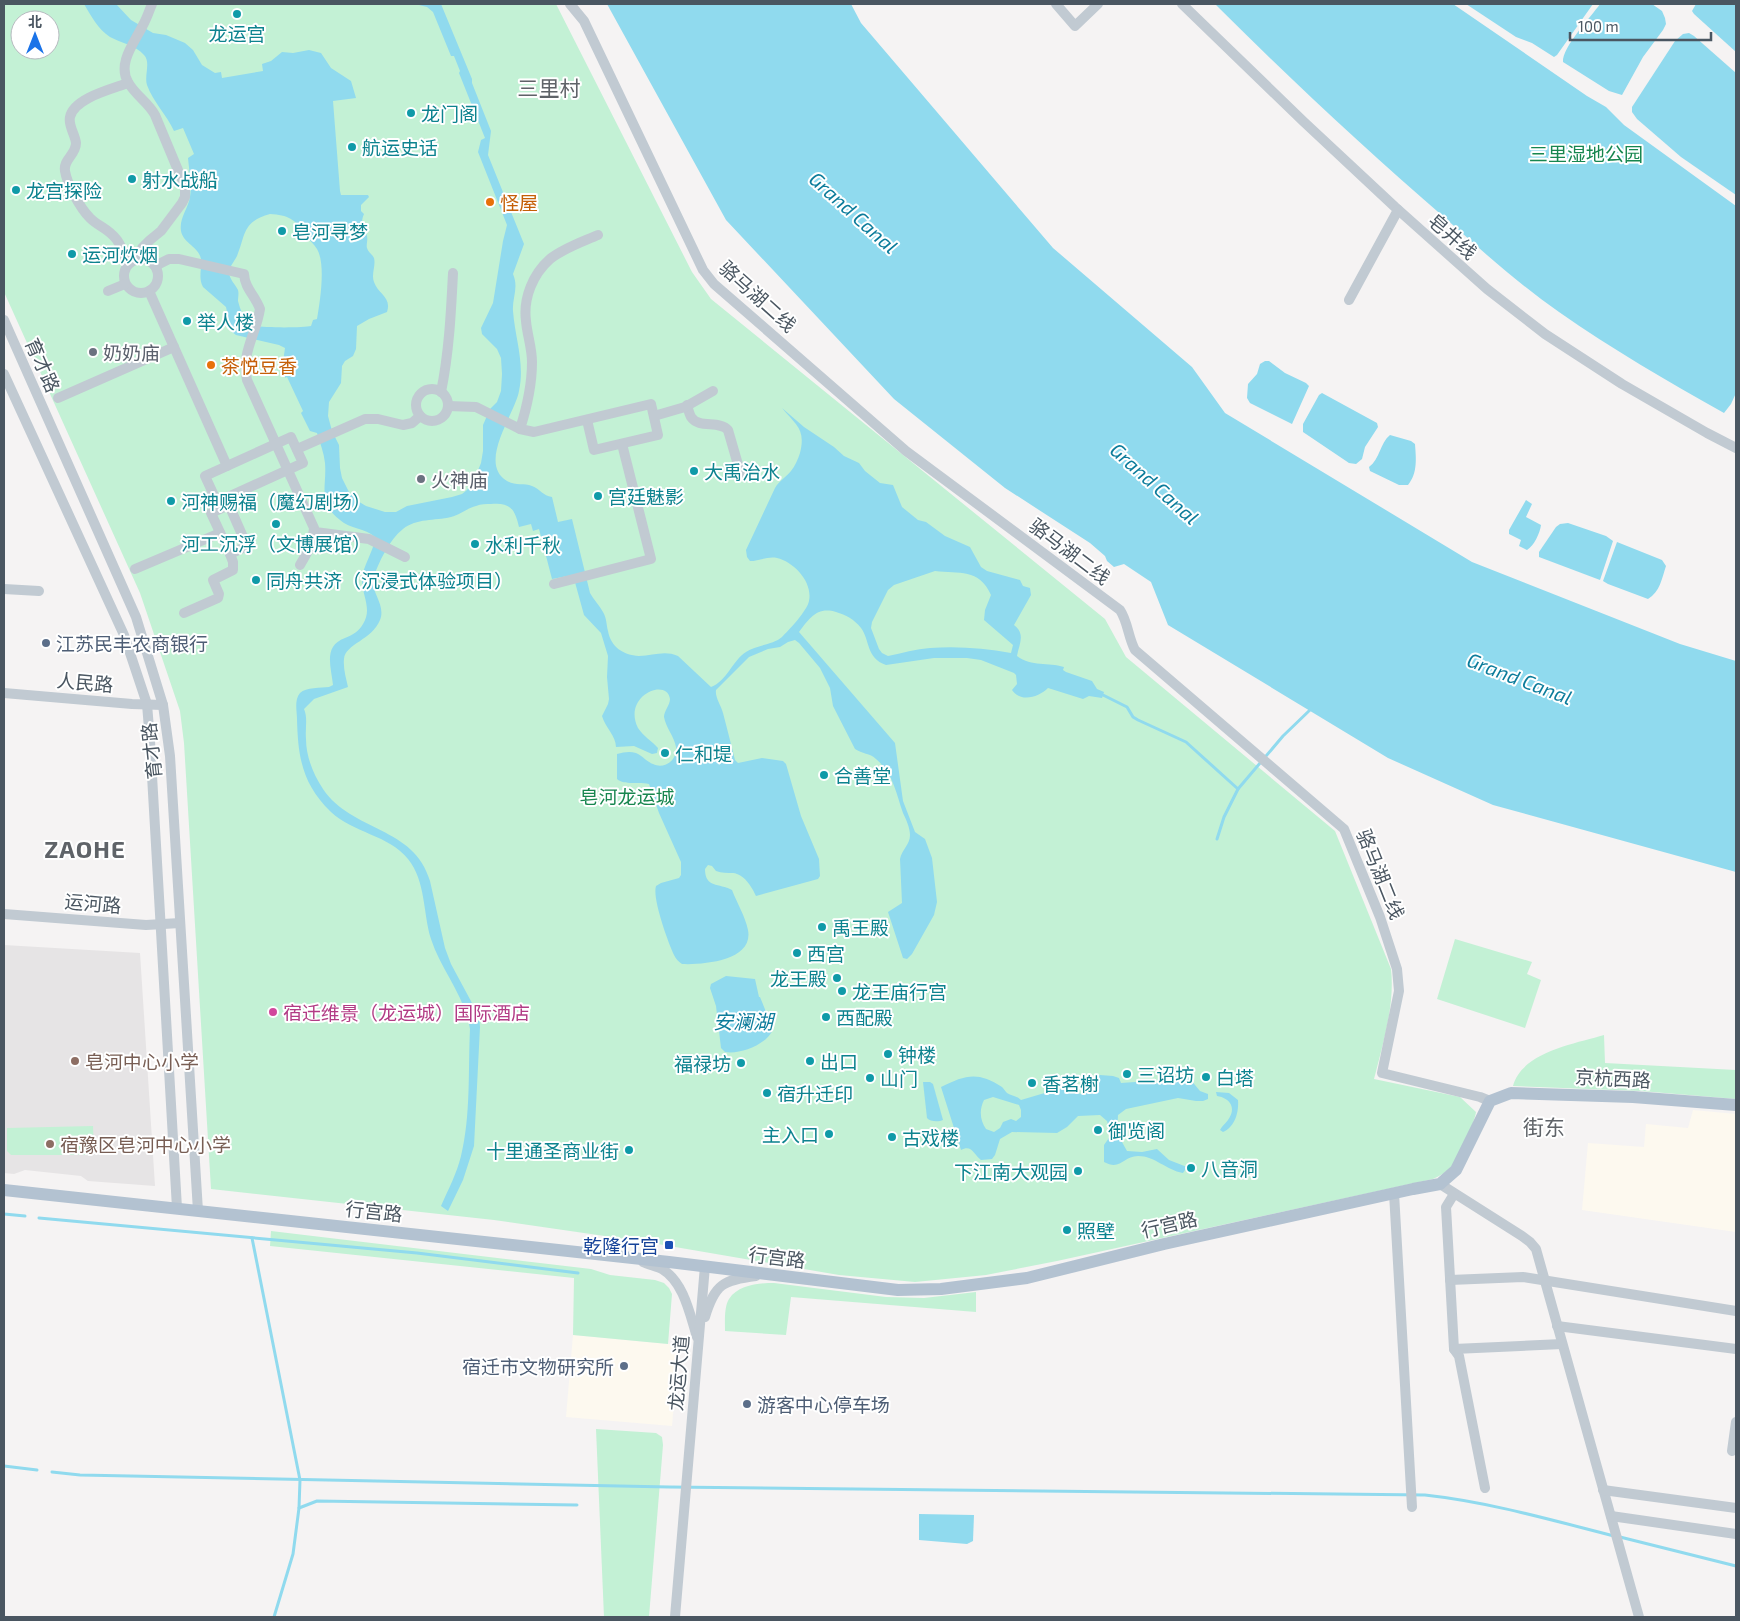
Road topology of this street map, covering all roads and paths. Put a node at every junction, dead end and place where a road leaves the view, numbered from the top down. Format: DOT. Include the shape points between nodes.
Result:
graph roads {
  1 [pos="152,4"];
  2 [pos="570,4"];
  3 [pos="1056,4"];
  4 [pos="1098,4"];
  5 [pos="1182,4"];
  6 [pos="128,83"];
  7 [pos="1398,210"];
  8 [pos="598,235"];
  9 [pos="137,259"];
  10 [pos="128,264"];
  11 [pos="155,266"];
  12 [pos="453,273"];
  13 [pos="126,284"];
  14 [pos="108,291"];
  15 [pos="149,291"];
  16 [pos="1349,300"];
  17 [pos="4,320"];
  18 [pos="174,347"];
  19 [pos="4,374"];
  20 [pos="441,392"];
  21 [pos="713,392"];
  22 [pos="58,398"];
  23 [pos="687,405"];
  24 [pos="448,406"];
  25 [pos="420,416"];
  26 [pos="654,416"];
  27 [pos="586,420"];
  28 [pos="520,429"];
  29 [pos="277,444"];
  30 [pos="622,444"];
  31 [pos="1736,448"];
  32 [pos="297,449"];
  33 [pos="227,466"];
  34 [pos="288,470"];
  35 [pos="741,475"];
  36 [pos="218,505"];
  37 [pos="315,532"];
  38 [pos="220,533"];
  39 [pos="230,554"];
  40 [pos="405,557"];
  41 [pos="300,565"];
  42 [pos="135,569"];
  43 [pos="554,584"];
  44 [pos="4,589"];
  45 [pos="39,591"];
  46 [pos="184,613"];
  47 [pos="4,693"];
  48 [pos="147,704"];
  49 [pos="163,705"];
  50 [pos="4,914"];
  51 [pos="180,923"];
  52 [pos="161,924"];
  53 [pos="1490,1101"];
  54 [pos="1736,1105"];
  55 [pos="1440,1184"];
  56 [pos="4,1190"];
  57 [pos="1394,1193"];
  58 [pos="1454,1194"];
  59 [pos="177,1208"];
  60 [pos="198,1210"];
  61 [pos="633,1258"];
  62 [pos="705,1266"];
  63 [pos="766,1274"];
  64 [pos="1450,1280"];
  65 [pos="1544,1280"];
  66 [pos="1736,1311"];
  67 [pos="1557,1326"];
  68 [pos="699,1338"];
  69 [pos="1562,1344"];
  70 [pos="1454,1349"];
  71 [pos="1736,1349"];
  72 [pos="1736,1422"];
  73 [pos="1732,1451"];
  74 [pos="1485,1488"];
  75 [pos="1603,1490"];
  76 [pos="1412,1499"];
  77 [pos="1736,1508"];
  78 [pos="1611,1516"];
  79 [pos="1736,1534"];
  80 [pos="675,1617"];
  81 [pos="1640,1617"];
  1 -- 6 [label="street" via="127,54 125,77"];
  2 -- 53 [label="street, 骆马湖二线" via="584,21 703,270 714,284 906,451 1120,610 1135,650 1344,829 1380,917 1399,979 1382,1073"];
  3 -- 4 [label="street" via="1075,26"];
  5 -- 7 [label="street, 皂井线"];
  6 -- 9 [label="street" via="155,115 186,192 170,222 146,244"];
  6 -- 10 [label="street" via="83,101 70,116 76,142 75,150 65,163 65,171 79,204 90,218 117,240"];
  7 -- 16 [label="street"];
  7 -- 31 [label="street, 皂井线" via="1487,289 1545,334 1622,384"];
  8 -- 28 [label="street" via="550,259 532,284 526,307 532,360 531,384"];
  9 -- 10 [label="street"];
  9 -- 11 [label="street" via="149,260"];
  10 -- 13 [label="street" via="123,275"];
  11 -- 15 [label="street" via="158,280"];
  11 -- 29 [label="street" via="169,259 179,259 244,274 245,283 260,309 246,354 246,373"];
  12 -- 20 [label="street" via="450,333"];
  13 -- 14 [label="street"];
  13 -- 15 [label="street" via="135,292"];
  15 -- 18 [label="street"];
  17 -- 49 [label="street, 育才路" via="136,617"];
  18 -- 22 [label="street"];
  18 -- 33 [label="street"];
  19 -- 48 [label="street, 育才路" via="124,635"];
  20 -- 24 [label="street"];
  20 -- 25 [label="street" via="431,388 418,396 416,407"];
  21 -- 23 [label="street"];
  23 -- 26 [label="street"];
  23 -- 35 [label="street" via="696,422 720,425 728,430"];
  24 -- 25 [label="street" via="444,415 435,420"];
  24 -- 28 [label="street" via="476,407"];
  25 -- 32 [label="street" via="412,424 403,425 365,419"];
  26 -- 27 [label="street" via="651,404"];
  26 -- 30 [label="street" via="658,434"];
  27 -- 28 [label="street" via="540,431"];
  27 -- 30 [label="street" via="594,450"];
  29 -- 32 [label="street" via="291,438"];
  29 -- 33 [label="street"];
  29 -- 34 [label="street"];
  30 -- 43 [label="street" via="651,559"];
  32 -- 34 [label="street" via="303,463"];
  33 -- 36 [label="street" via="205,476"];
  34 -- 36 [label="street"];
  34 -- 37 [label="street"];
  36 -- 38 [label="street" via="211,513"];
  36 -- 39 [label="street" via="229,505 247,546"];
  37 -- 40 [label="street" via="369,539"];
  37 -- 41 [label="street"];
  38 -- 39 [label="street"];
  38 -- 42 [label="street"];
  39 -- 46 [label="street" via="233,570 212,580 218,598"];
  44 -- 45 [label="street"];
  47 -- 48 [label="street, 人民路"];
  48 -- 49 [label="street, 人民路"];
  48 -- 52 [label="street, 育才路"];
  49 -- 51 [label="street, 育才路" via="170,756"];
  50 -- 52 [label="street, 运河路"];
  51 -- 52 [label="street, 运河路"];
  51 -- 60 [label="street, 育才路"];
  52 -- 59 [label="street, 育才路"];
  53 -- 54 [label="main road, 京杭西路" via="1511,1093 1633,1097"];
  53 -- 55 [label="main road" via="1456,1170"];
  55 -- 57 [label="main road, 行宫路"];
  55 -- 58 [label="street"];
  56 -- 59 [label="main road, 行宫路"];
  57 -- 63 [label="main road, 行宫路" via="998,1282 898,1290"];
  57 -- 76 [label="street"];
  58 -- 64 [label="street" via="1446,1207"];
  58 -- 65 [label="street" via="1530,1242 1536,1249"];
  59 -- 60 [label="main road, 行宫路"];
  60 -- 61 [label="main road, 行宫路"];
  61 -- 62 [label="main road, 行宫路"];
  61 -- 68 [label="street" via="662,1269 676,1283"];
  62 -- 63 [label="main road, 行宫路"];
  62 -- 68 [label="street, 龙运大道"];
  63 -- 68 [label="street" via="734,1279 719,1287 708,1305"];
  64 -- 65 [label="street" via="1523,1277"];
  64 -- 70 [label="street"];
  65 -- 66 [label="street"];
  65 -- 67 [label="street"];
  67 -- 69 [label="street"];
  67 -- 71 [label="street"];
  68 -- 80 [label="street, 龙运大道"];
  69 -- 70 [label="street"];
  69 -- 75 [label="street"];
  70 -- 74 [label="street" via="1459,1356"];
  72 -- 73 [label="street"];
  75 -- 77 [label="street"];
  75 -- 78 [label="street"];
  78 -- 79 [label="street"];
  78 -- 81 [label="street"];
}
